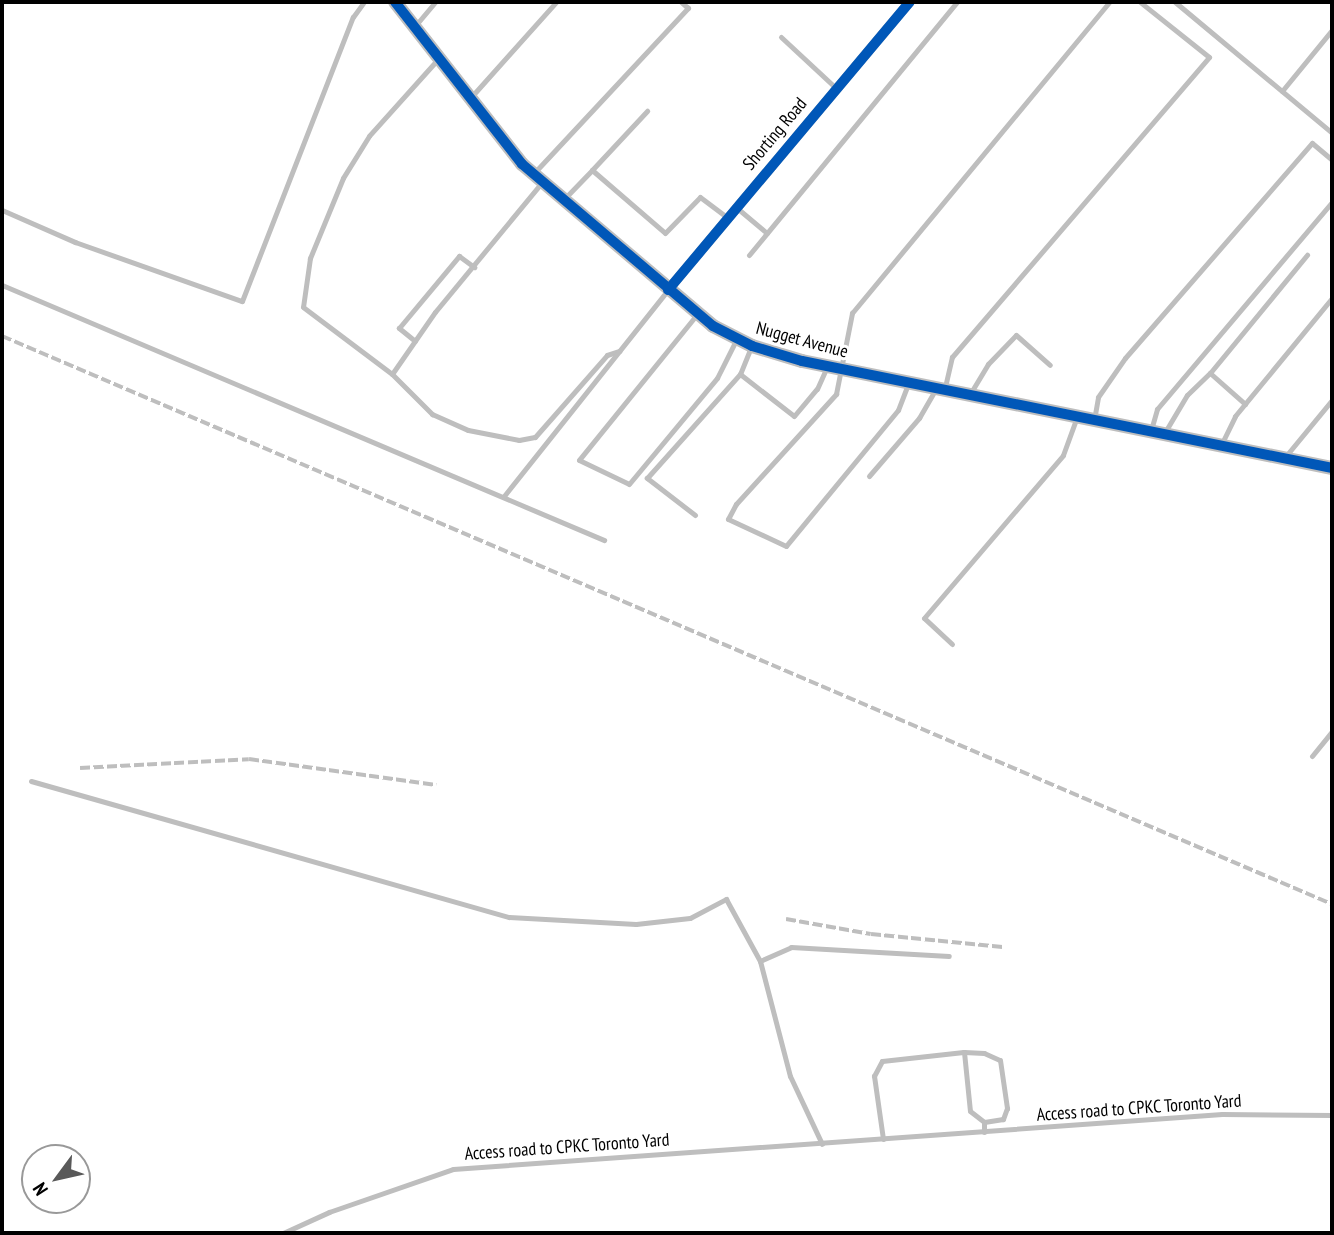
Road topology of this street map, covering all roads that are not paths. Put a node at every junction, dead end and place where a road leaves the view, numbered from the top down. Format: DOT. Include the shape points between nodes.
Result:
graph roads {
  1 [pos="364,2"];
  2 [pos="395,2"];
  3 [pos="435,2"];
  4 [pos="556,2"];
  5 [pos="681,2"];
  6 [pos="910,2"];
  7 [pos="957,2"];
  8 [pos="1109,2"];
  9 [pos="1140,2"];
  10 [pos="1175,2"];
  11 [pos="414,27"];
  12 [pos="1332,30"];
  13 [pos="781,37"];
  14 [pos="438,59"];
  15 [pos="836,89"];
  16 [pos="1282,90"];
  17 [pos="469,101"];
  18 [pos="647,111"];
  19 [pos="1332,133"];
  20 [pos="1332,160"];
  21 [pos="592,170"];
  22 [pos="537,178"];
  23 [pos="562,200"];
  24 [pos="1332,202"];
  25 [pos="737,208"];
  26 [pos="2,210"];
  27 [pos="728,218"];
  28 [pos="767,233"];
  29 [pos="749,255"];
  30 [pos="1307,255"];
  31 [pos="474,267"];
  32 [pos="2,285"];
  33 [pos="668,290"];
  34 [pos="1332,298"];
  35 [pos="698,313"];
  36 [pos="737,338"];
  37 [pos="415,341"];
  38 [pos="751,346"];
  39 [pos="619,351"];
  40 [pos="1050,365"];
  41 [pos="827,366"];
  42 [pos="843,370"];
  43 [pos="1210,373"];
  44 [pos="392,374"];
  45 [pos="740,374"];
  46 [pos="908,383"];
  47 [pos="940,390"];
  48 [pos="970,394"];
  49 [pos="1332,400"];
  50 [pos="1245,404"];
  51 [pos="1077,416"];
  52 [pos="1094,420"];
  53 [pos="1158,432"];
  54 [pos="1220,445"];
  55 [pos="1284,458"];
  56 [pos="1332,468"];
  57 [pos="869,476"];
  58 [pos="504,496"];
  59 [pos="695,514"];
  60 [pos="604,540"];
  61 [pos="952,644"];
  62 [pos="1332,731"];
  63 [pos="1312,756"];
  64 [pos="31,781"];
  65 [pos="949,956"];
  66 [pos="760,961"];
  67 [pos="964,1052"];
  68 [pos="1332,1115"];
  69 [pos="984,1122"];
  70 [pos="985,1132"];
  71 [pos="883,1139"];
  72 [pos="822,1144"];
  73 [pos="283,1233"];
  1 -- 26 [label="lane" via="353,17 242,302"];
  2 -- 11 [label="street, Nugget Avenue"];
  3 -- 11 [label="lane"];
  4 -- 17 [label="lane"];
  5 -- 22 [label="lane" via="688,8"];
  6 -- 15 [label="street, Shorting Road"];
  7 -- 28 [label="lane"];
  8 -- 42 [label="lane" via="852,313"];
  9 -- 47 [label="lane" via="1209,57 952,357"];
  10 -- 16 [label="lane"];
  11 -- 14 [label="street, Nugget Avenue"];
  12 -- 16 [label="lane"];
  13 -- 15 [label="lane"];
  14 -- 17 [label="street, Nugget Avenue"];
  14 -- 44 [label="lane" via="369,136 343,178 310,258 303,307"];
  15 -- 25 [label="street, Shorting Road"];
  16 -- 19 [label="lane"];
  17 -- 22 [label="street, Nugget Avenue"];
  18 -- 21 [label="lane"];
  20 -- 52 [label="lane" via="1312,143 1125,358 1098,397"];
  21 -- 23 [label="lane"];
  21 -- 27 [label="lane" via="665,233 700,197"];
  22 -- 23 [label="street, Nugget Avenue"];
  22 -- 31 [label="lane"];
  23 -- 33 [label="street, Nugget Avenue"];
  24 -- 53 [label="lane" via="1157,409"];
  25 -- 27 [label="street, Shorting Road"];
  25 -- 28 [label="lane"];
  27 -- 33 [label="street, Shorting Road"];
  28 -- 29 [label="lane"];
  30 -- 43 [label="lane"];
  31 -- 37 [label="lane"];
  31 -- 37 [label="lane" via="458,256 399,328"];
  32 -- 58 [label="lane"];
  33 -- 35 [label="street, Nugget Avenue"];
  33 -- 39 [label="lane"];
  34 -- 50 [label="lane"];
  35 -- 36 [label="street, Nugget Avenue"];
  35 -- 36 [label="lane" via="579,460 629,484 717,378"];
  36 -- 38 [label="street, Nugget Avenue"];
  37 -- 44 [label="lane"];
  38 -- 41 [label="street, Nugget Avenue"];
  38 -- 45 [label="lane"];
  39 -- 44 [label="lane" via="607,355 535,437 519,440 468,430 432,414"];
  39 -- 58 [label="lane"];
  40 -- 48 [label="lane" via="1016,335 988,364"];
  41 -- 42 [label="street, Nugget Avenue"];
  41 -- 45 [label="lane" via="817,389 794,416"];
  42 -- 46 [label="street, Nugget Avenue"];
  42 -- 46 [label="lane" via="836,394 727,519 786,545 898,410"];
  43 -- 50 [label="lane"];
  43 -- 53 [label="lane"];
  45 -- 59 [label="lane" via="647,478"];
  46 -- 47 [label="street, Nugget Avenue"];
  47 -- 48 [label="street, Nugget Avenue"];
  47 -- 57 [label="lane"];
  48 -- 51 [label="street, Nugget Avenue"];
  49 -- 55 [label="lane"];
  50 -- 54 [label="lane"];
  51 -- 52 [label="street, Nugget Avenue"];
  51 -- 61 [label="lane" via="1063,455 924,618"];
  52 -- 53 [label="street, Nugget Avenue"];
  53 -- 54 [label="street, Nugget Avenue"];
  54 -- 55 [label="street, Nugget Avenue"];
  55 -- 56 [label="street, Nugget Avenue"];
  58 -- 60 [label="lane"];
  62 -- 63 [label="lane"];
  64 -- 66 [label="lane" via="509,918 636,924 690,918 726,899"];
  65 -- 66 [label="lane" via="790,947"];
  66 -- 72 [label="lane" via="790,1076"];
  67 -- 69 [label="lane" via="971,1111"];
  67 -- 69 [label="lane" via="1000,1060 1007,1108 1003,1119"];
  67 -- 71 [label="lane" via="882,1061 874,1076"];
  68 -- 70 [label="lane, Access road to CPKC Toronto Yard" via="1222,1114"];
  69 -- 70 [label="lane"];
  70 -- 71 [label="lane, Access road to CPKC Toronto Yard"];
  71 -- 72 [label="lane, Access road to CPKC Toronto Yard"];
  72 -- 73 [label="lane, Access road to CPKC Toronto Yard" via="453,1168"];
}
